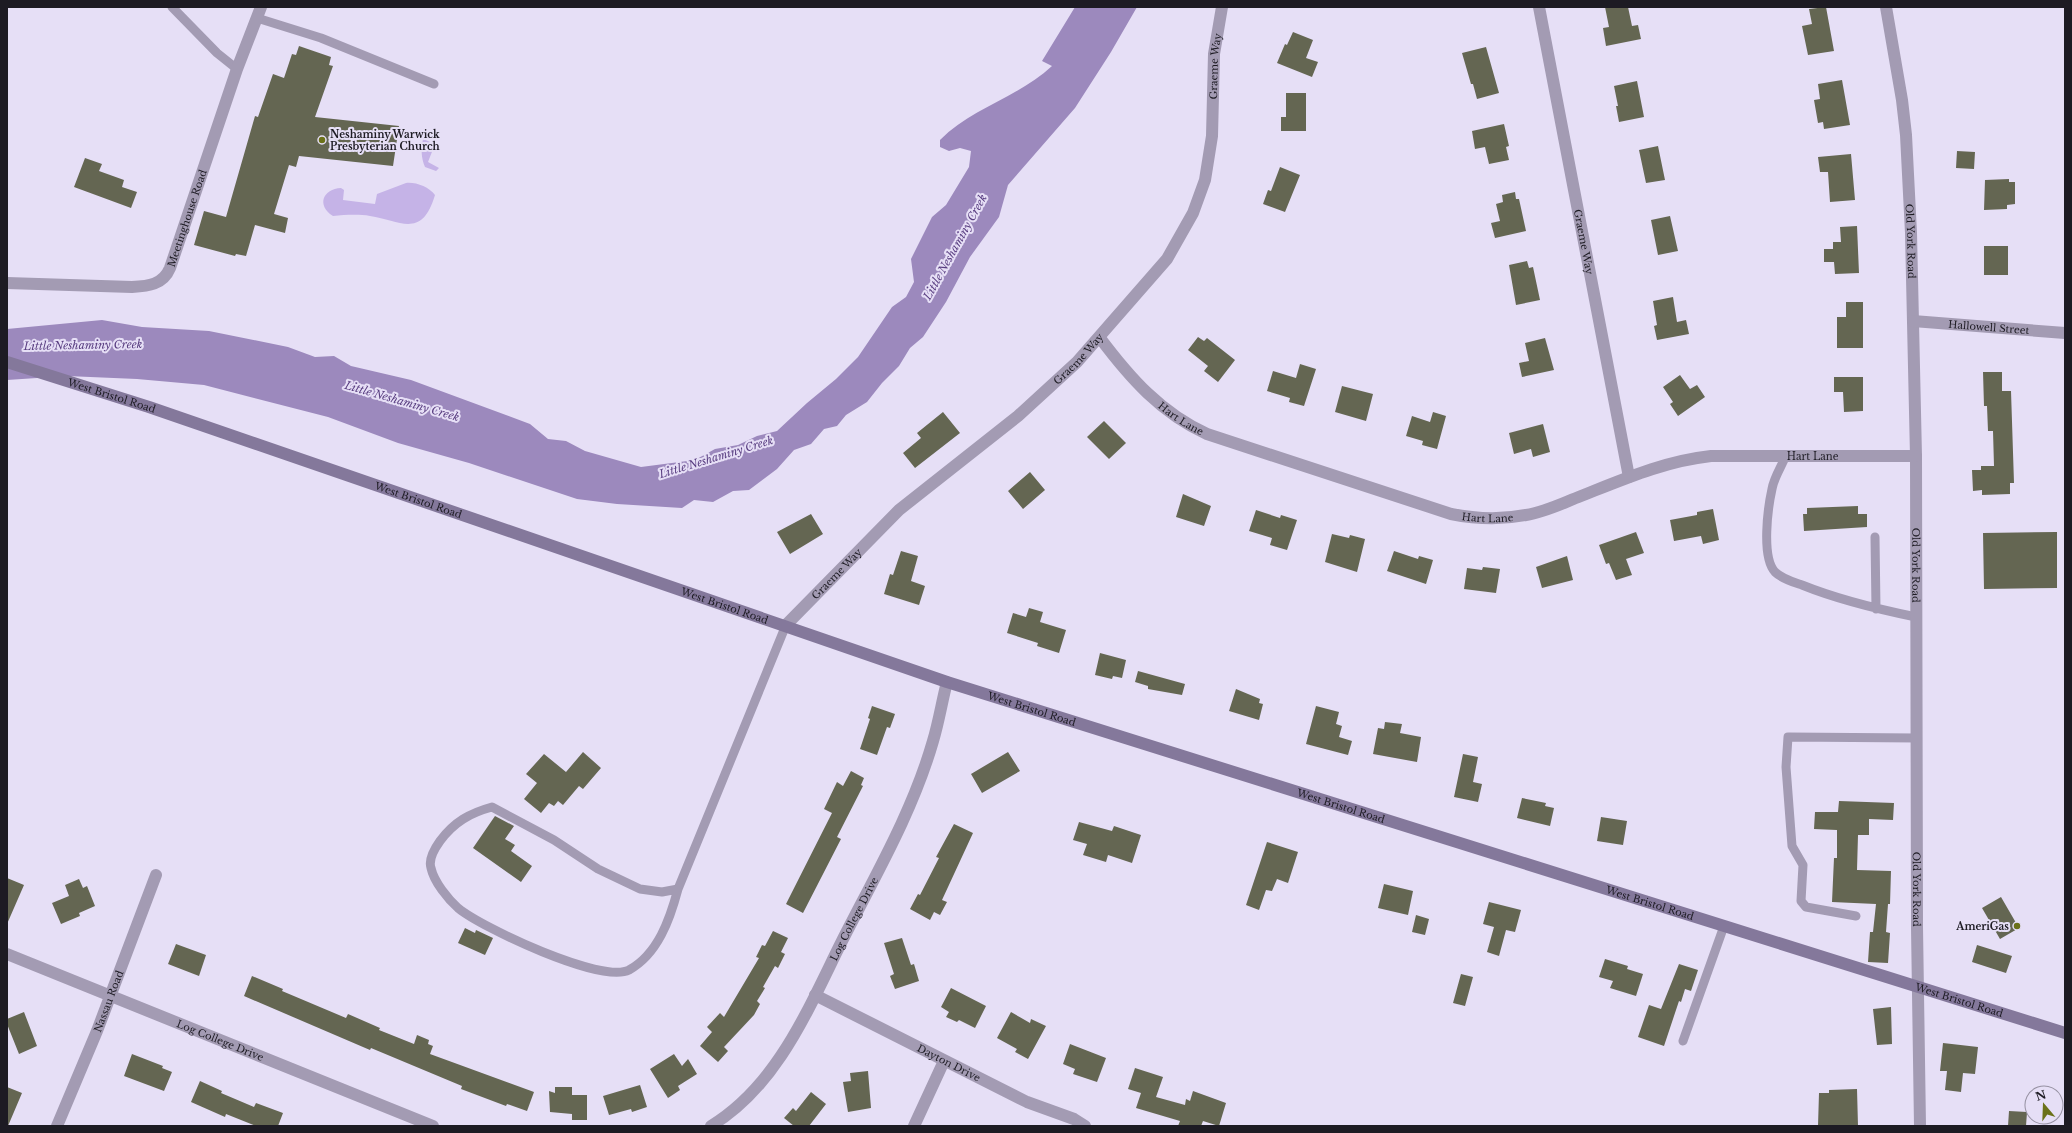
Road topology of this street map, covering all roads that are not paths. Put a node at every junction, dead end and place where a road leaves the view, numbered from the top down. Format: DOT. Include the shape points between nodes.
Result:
graph roads {
  1 [pos="172,7"];
  2 [pos="1222,7"];
  3 [pos="1539,7"];
  4 [pos="1886,7"];
  5 [pos="259,12"];
  6 [pos="237,69"];
  7 [pos="434,84"];
  8 [pos="7,283"];
  9 [pos="1913,321"];
  10 [pos="2065,333"];
  11 [pos="1100,338"];
  12 [pos="7,362"];
  13 [pos="1786,455"];
  14 [pos="1916,456"];
  15 [pos="1629,477"];
  16 [pos="1875,536"];
  17 [pos="1876,609"];
  18 [pos="1916,617"];
  19 [pos="786,625"];
  20 [pos="947,682"];
  21 [pos="1916,738"];
  22 [pos="156,875"];
  23 [pos="678,889"];
  24 [pos="1856,916"];
  25 [pos="1724,926"];
  26 [pos="7,954"];
  27 [pos="1917,986"];
  28 [pos="815,995"];
  29 [pos="110,996"];
  30 [pos="2065,1033"];
  31 [pos="1683,1041"];
  32 [pos="944,1061"];
  33 [pos="57,1126"];
  34 [pos="432,1126"];
  35 [pos="711,1126"];
  36 [pos="914,1126"];
  37 [pos="1085,1126"];
  38 [pos="1920,1126"];
  1 -- 6 [label="lane" via="217,53"];
  2 -- 11 [label="street, Graeme Way" via="1214,54 1211,146 1205,180 1193,213 1167,259"];
  3 -- 15 [label="street, Graeme Way"];
  4 -- 9 [label="street, Old York Road" via="1906,135"];
  5 -- 6 [label="street, Meetinghouse Road"];
  5 -- 7 [label="lane"];
  6 -- 8 [label="street, Meetinghouse Road" via="170,268 162,280 152,286 132,287"];
  9 -- 10 [label="street, Hallowell Street"];
  9 -- 14 [label="street, Old York Road"];
  11 -- 15 [label="street, Hart Lane" via="1138,385 1172,415 1189,426 1451,514 1482,518 1527,515"];
  11 -- 19 [label="street, Graeme Way" via="1018,416 899,510"];
  12 -- 19 [label="main road, West Bristol Road" via="149,407"];
  13 -- 14 [label="street, Hart Lane"];
  13 -- 15 [label="street, Hart Lane" via="1685,459"];
  13 -- 17 [label="lane" via="1772,487 1766,536 1768,558 1774,571 1814,590"];
  14 -- 18 [label="street, Old York Road"];
  16 -- 17 [label="lane"];
  17 -- 18 [label="lane"];
  18 -- 21 [label="street, Old York Road"];
  19 -- 20 [label="main road, West Bristol Road"];
  19 -- 23 [label="lane"];
  20 -- 25 [label="main road, West Bristol Road"];
  20 -- 28 [label="street, Log College Drive" via="934,740 916,788 896,834"];
  21 -- 24 [label="lane" via="1788,736 1786,767 1792,846 1803,865 1801,901 1806,906"];
  21 -- 27 [label="street, Old York Road"];
  22 -- 29 [label="street, Nassau Road"];
  23 -- 23 [label="lane" via="661,936 647,957 628,971 603,971 546,953 482,924 458,907 436,882 430,867 433,851 445,835 473,812 492,808 554,840 598,870 640,889 662,892"];
  25 -- 27 [label="main road, West Bristol Road"];
  25 -- 31 [label="lane"];
  26 -- 29 [label="street, Log College Drive"];
  27 -- 30 [label="main road, West Bristol Road"];
  27 -- 38 [label="street, Old York Road"];
  28 -- 32 [label="street, Dayton Drive"];
  28 -- 35 [label="street, Log College Drive" via="792,1039 763,1081 742,1103"];
  29 -- 33 [label="street, Nassau Road"];
  29 -- 34 [label="street, Log College Drive"];
  32 -- 36 [label="street"];
  32 -- 37 [label="street, Dayton Drive" via="1027,1102 1074,1119"];
}
